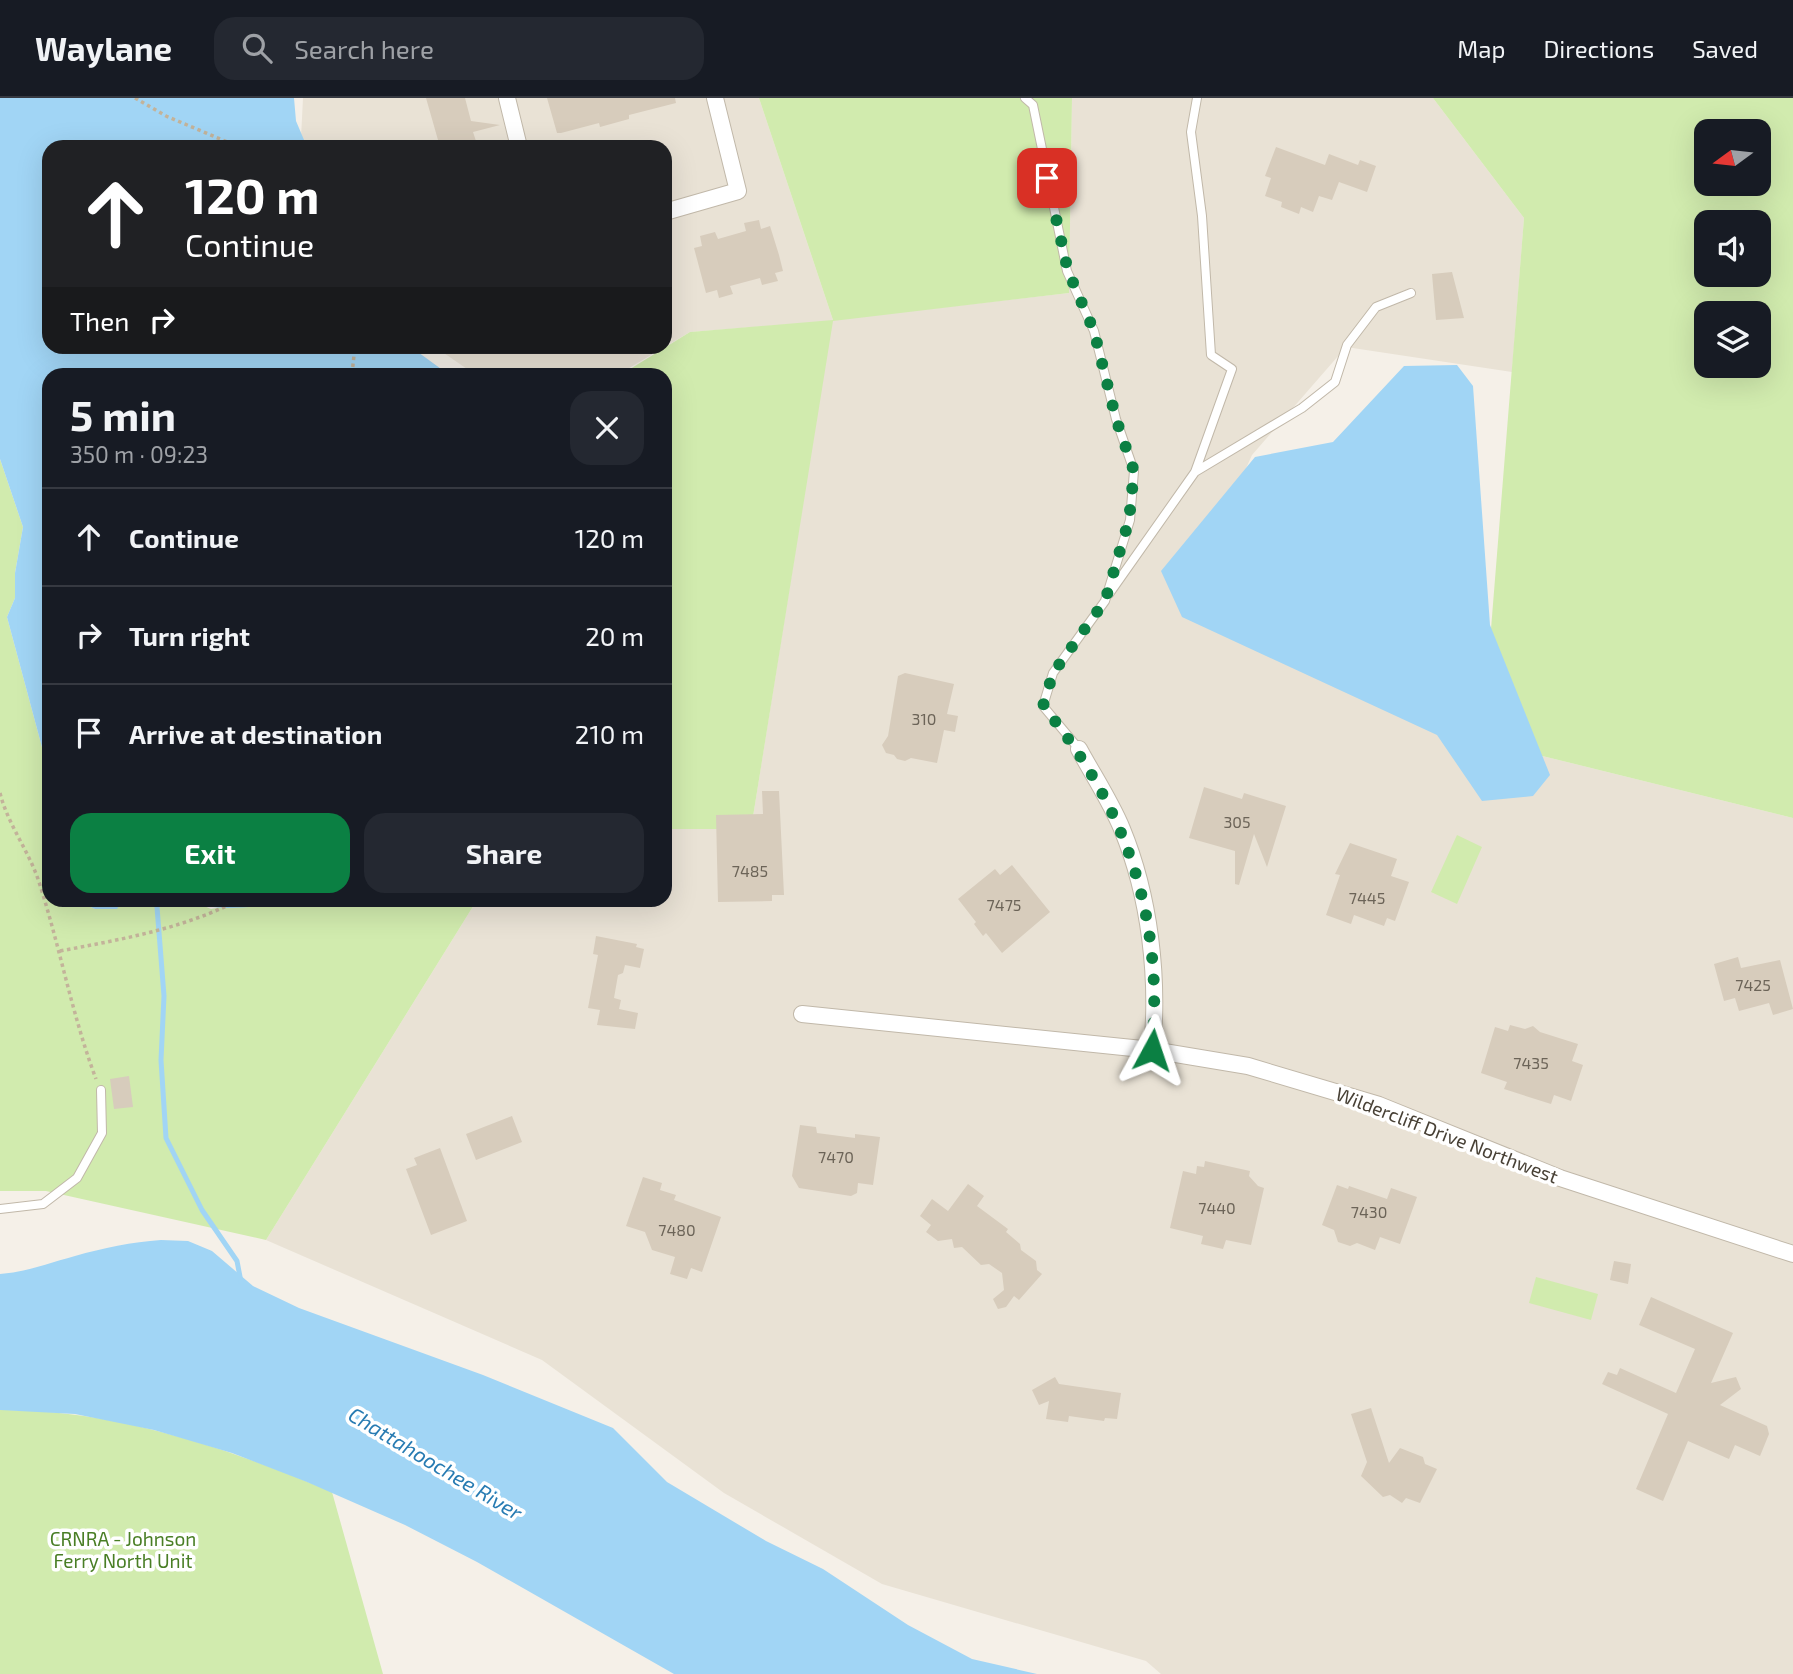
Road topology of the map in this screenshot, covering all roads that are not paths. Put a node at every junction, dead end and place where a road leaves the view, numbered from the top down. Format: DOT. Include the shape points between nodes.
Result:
graph roads {
  1 [pos="507,98"];
  2 [pos="715,98"];
  3 [pos="1025,98"];
  4 [pos="1197,98"];
  5 [pos="517,140"];
  6 [pos="672,210"];
  7 [pos="1411,293"];
  8 [pos="1195,471"];
  9 [pos="1105,601"];
  10 [pos="1079,749"];
  11 [pos="802,1014"];
  12 [pos="1152,1050"];
  13 [pos="101,1090"];
  14 [pos="0,1209"];
  15 [pos="1793,1254"];
  1 -- 5 [label="street"];
  2 -- 6 [label="street" via="738,191"];
  3 -- 9 [label="lane" via="1033,105 1068,271 1094,331 1134,471 1129,520"];
  4 -- 8 [label="lane" via="1191,132 1211,355 1232,369"];
  7 -- 8 [label="lane" via="1376,307 1347,345 1335,382 1302,408"];
  8 -- 9 [label="lane"];
  9 -- 10 [label="lane" via="1053,673 1043,706"];
  10 -- 12 [label="street" via="1121,828 1140,882 1155,1017"];
  11 -- 12 [label="street, Wildercliff Drive Northwest"];
  12 -- 15 [label="street, Wildercliff Drive Northwest" via="1248,1066 1367,1101 1560,1178"];
  13 -- 14 [label="lane" via="102,1133 77,1178 43,1204"];
}
